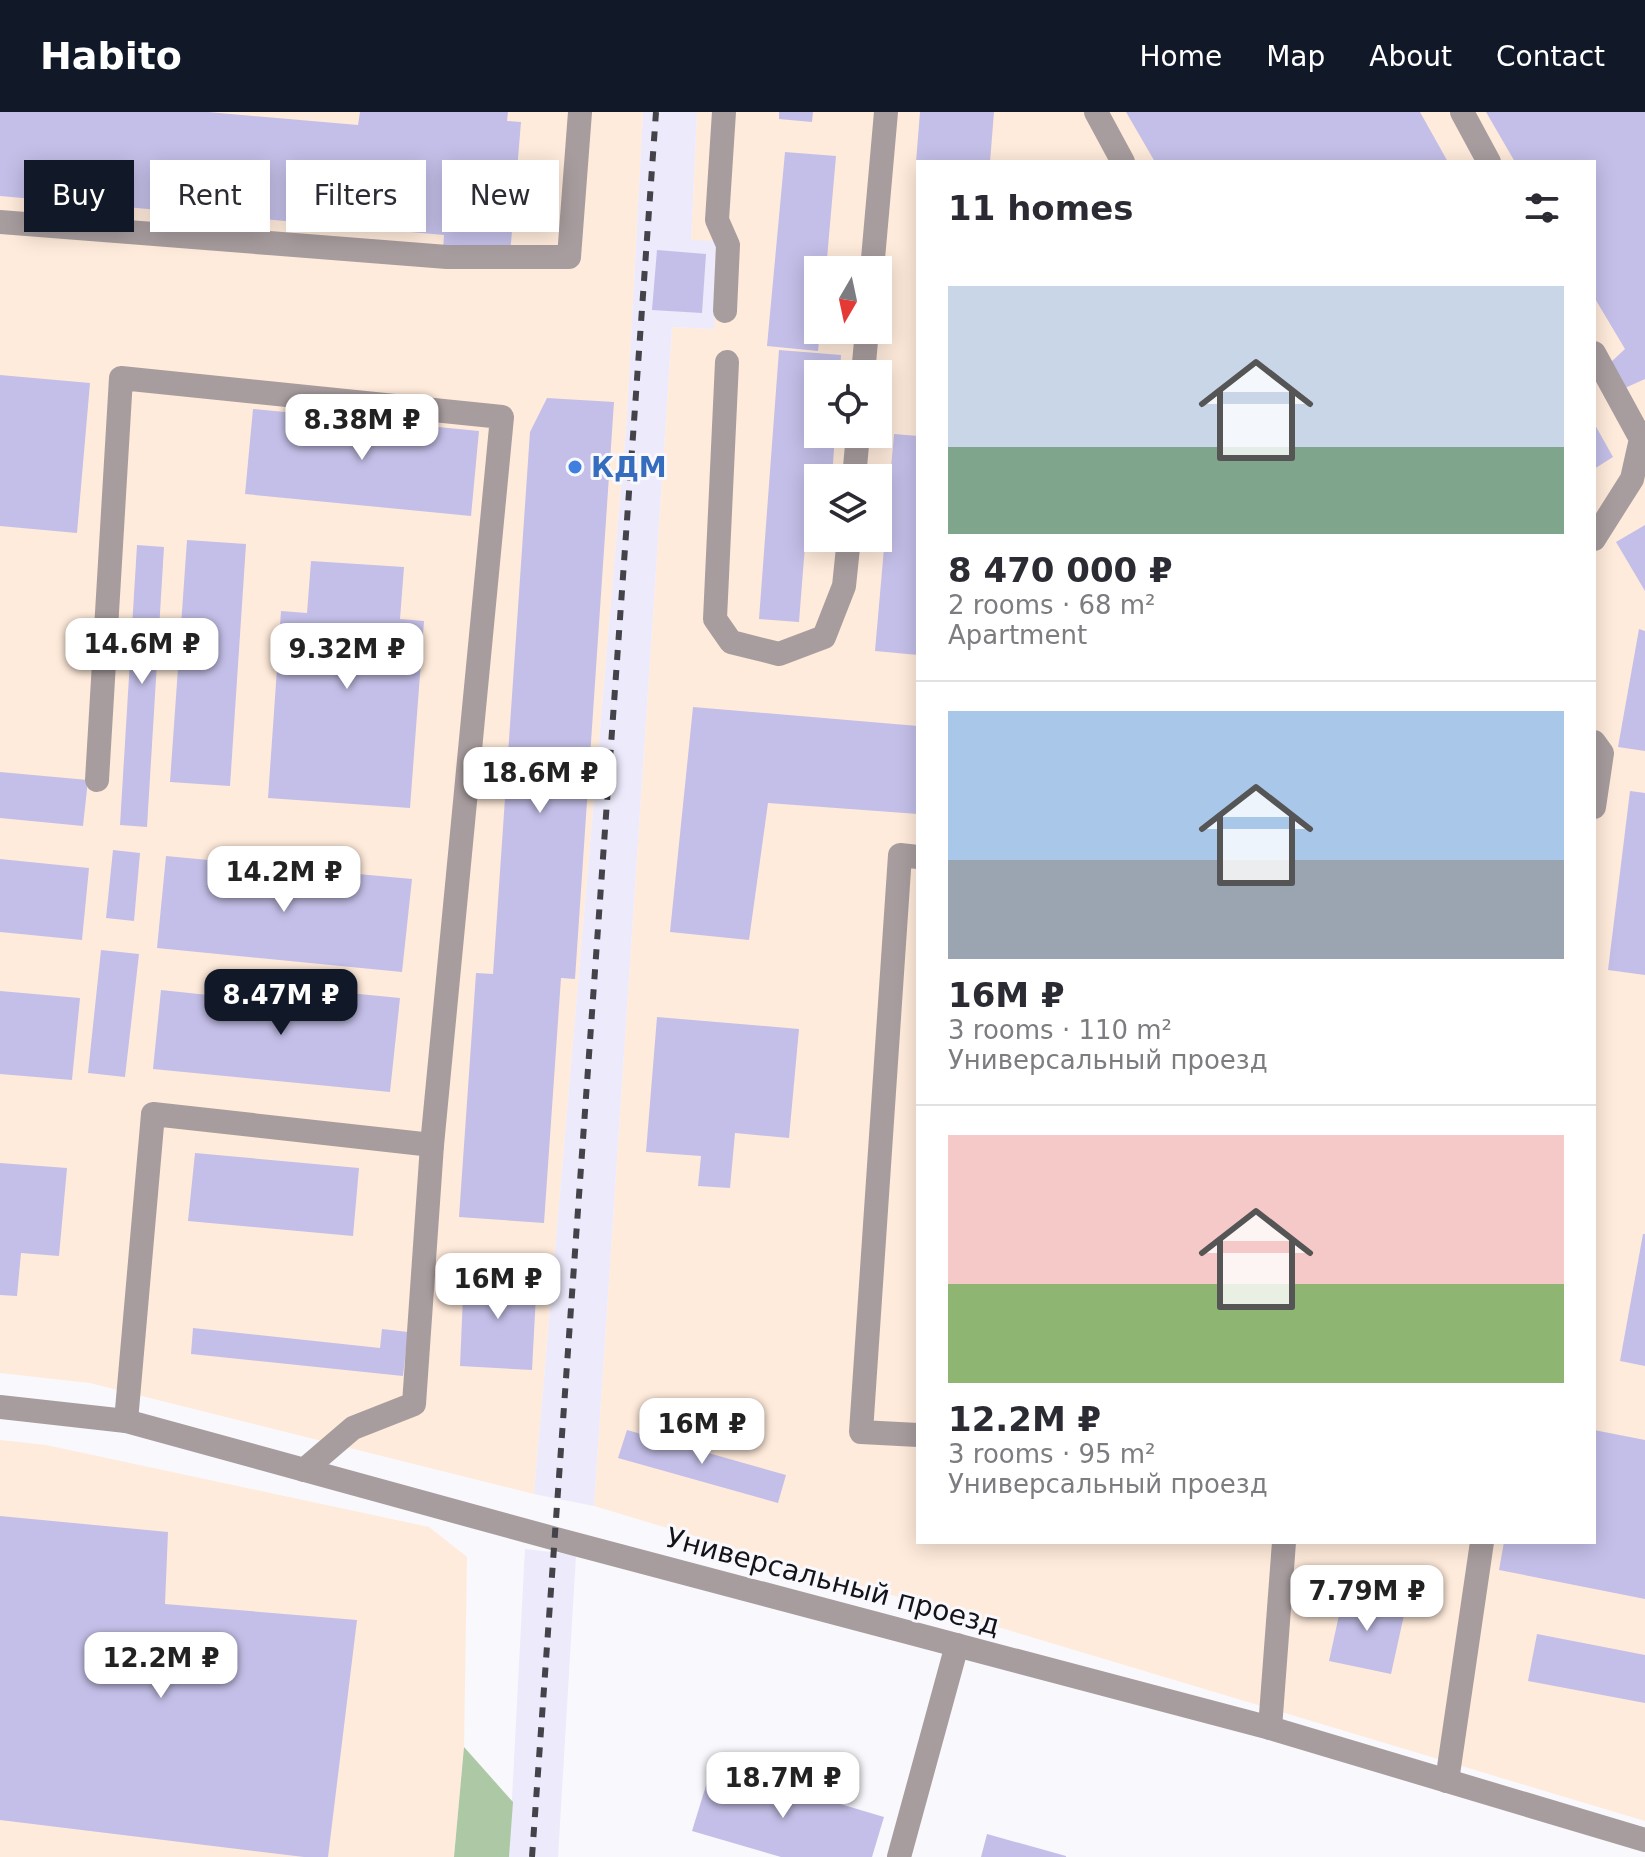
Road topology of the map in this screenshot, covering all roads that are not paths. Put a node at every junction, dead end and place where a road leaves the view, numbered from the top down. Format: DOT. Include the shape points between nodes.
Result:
graph roads {
  1 [pos="580,112"];
  2 [pos="724,112"];
  3 [pos="886,112"];
  4 [pos="1096,112"];
  5 [pos="1462,112"];
  6 [pos="1122,160"];
  7 [pos="1488,160"];
  8 [pos="0,222"];
  9 [pos="873,256"];
  10 [pos="725,311"];
  11 [pos="1596,357"];
  12 [pos="727,362"];
  13 [pos="1638,476"];
  14 [pos="1596,536"];
  15 [pos="848,552"];
  16 [pos="1596,745"];
  17 [pos="97,780"];
  18 [pos="1596,794"];
  19 [pos="916,857"];
  20 [pos="432,1145"];
  21 [pos="0,1407"];
  22 [pos="126,1421"];
  23 [pos="916,1435"];
  24 [pos="304,1470"];
  25 [pos="1284,1544"];
  26 [pos="1482,1544"];
  27 [pos="957,1645"];
  28 [pos="1270,1728"];
  29 [pos="1447,1781"];
  30 [pos="1645,1840"];
  31 [pos="899,1857"];
  1 -- 8 [label="street" via="569,257 447,257"];
  2 -- 10 [label="street" via="717,220 728,245"];
  3 -- 9 [label="street"];
  4 -- 6 [label="street"];
  5 -- 7 [label="street"];
  11 -- 13 [label="street" via="1641,439"];
  12 -- 15 [label="street" via="715,619 731,642 779,654 824,637 844,586"];
  13 -- 14 [label="street"];
  16 -- 18 [label="street" via="1602,753"];
  17 -- 20 [label="street" via="121,378 502,417"];
  19 -- 23 [label="street" via="900,855 861,1432"];
  20 -- 22 [label="street" via="153,1114"];
  20 -- 24 [label="street" via="414,1404 353,1428"];
  21 -- 22 [label="street, Универсальный проезд"];
  22 -- 24 [label="street, Универсальный проезд"];
  24 -- 27 [label="street, Универсальный проезд"];
  25 -- 28 [label="street"];
  26 -- 29 [label="street"];
  27 -- 28 [label="street, Универсальный проезд"];
  27 -- 31 [label="street"];
  28 -- 29 [label="street, Универсальный проезд"];
  29 -- 30 [label="street, Универсальный проезд"];
}
